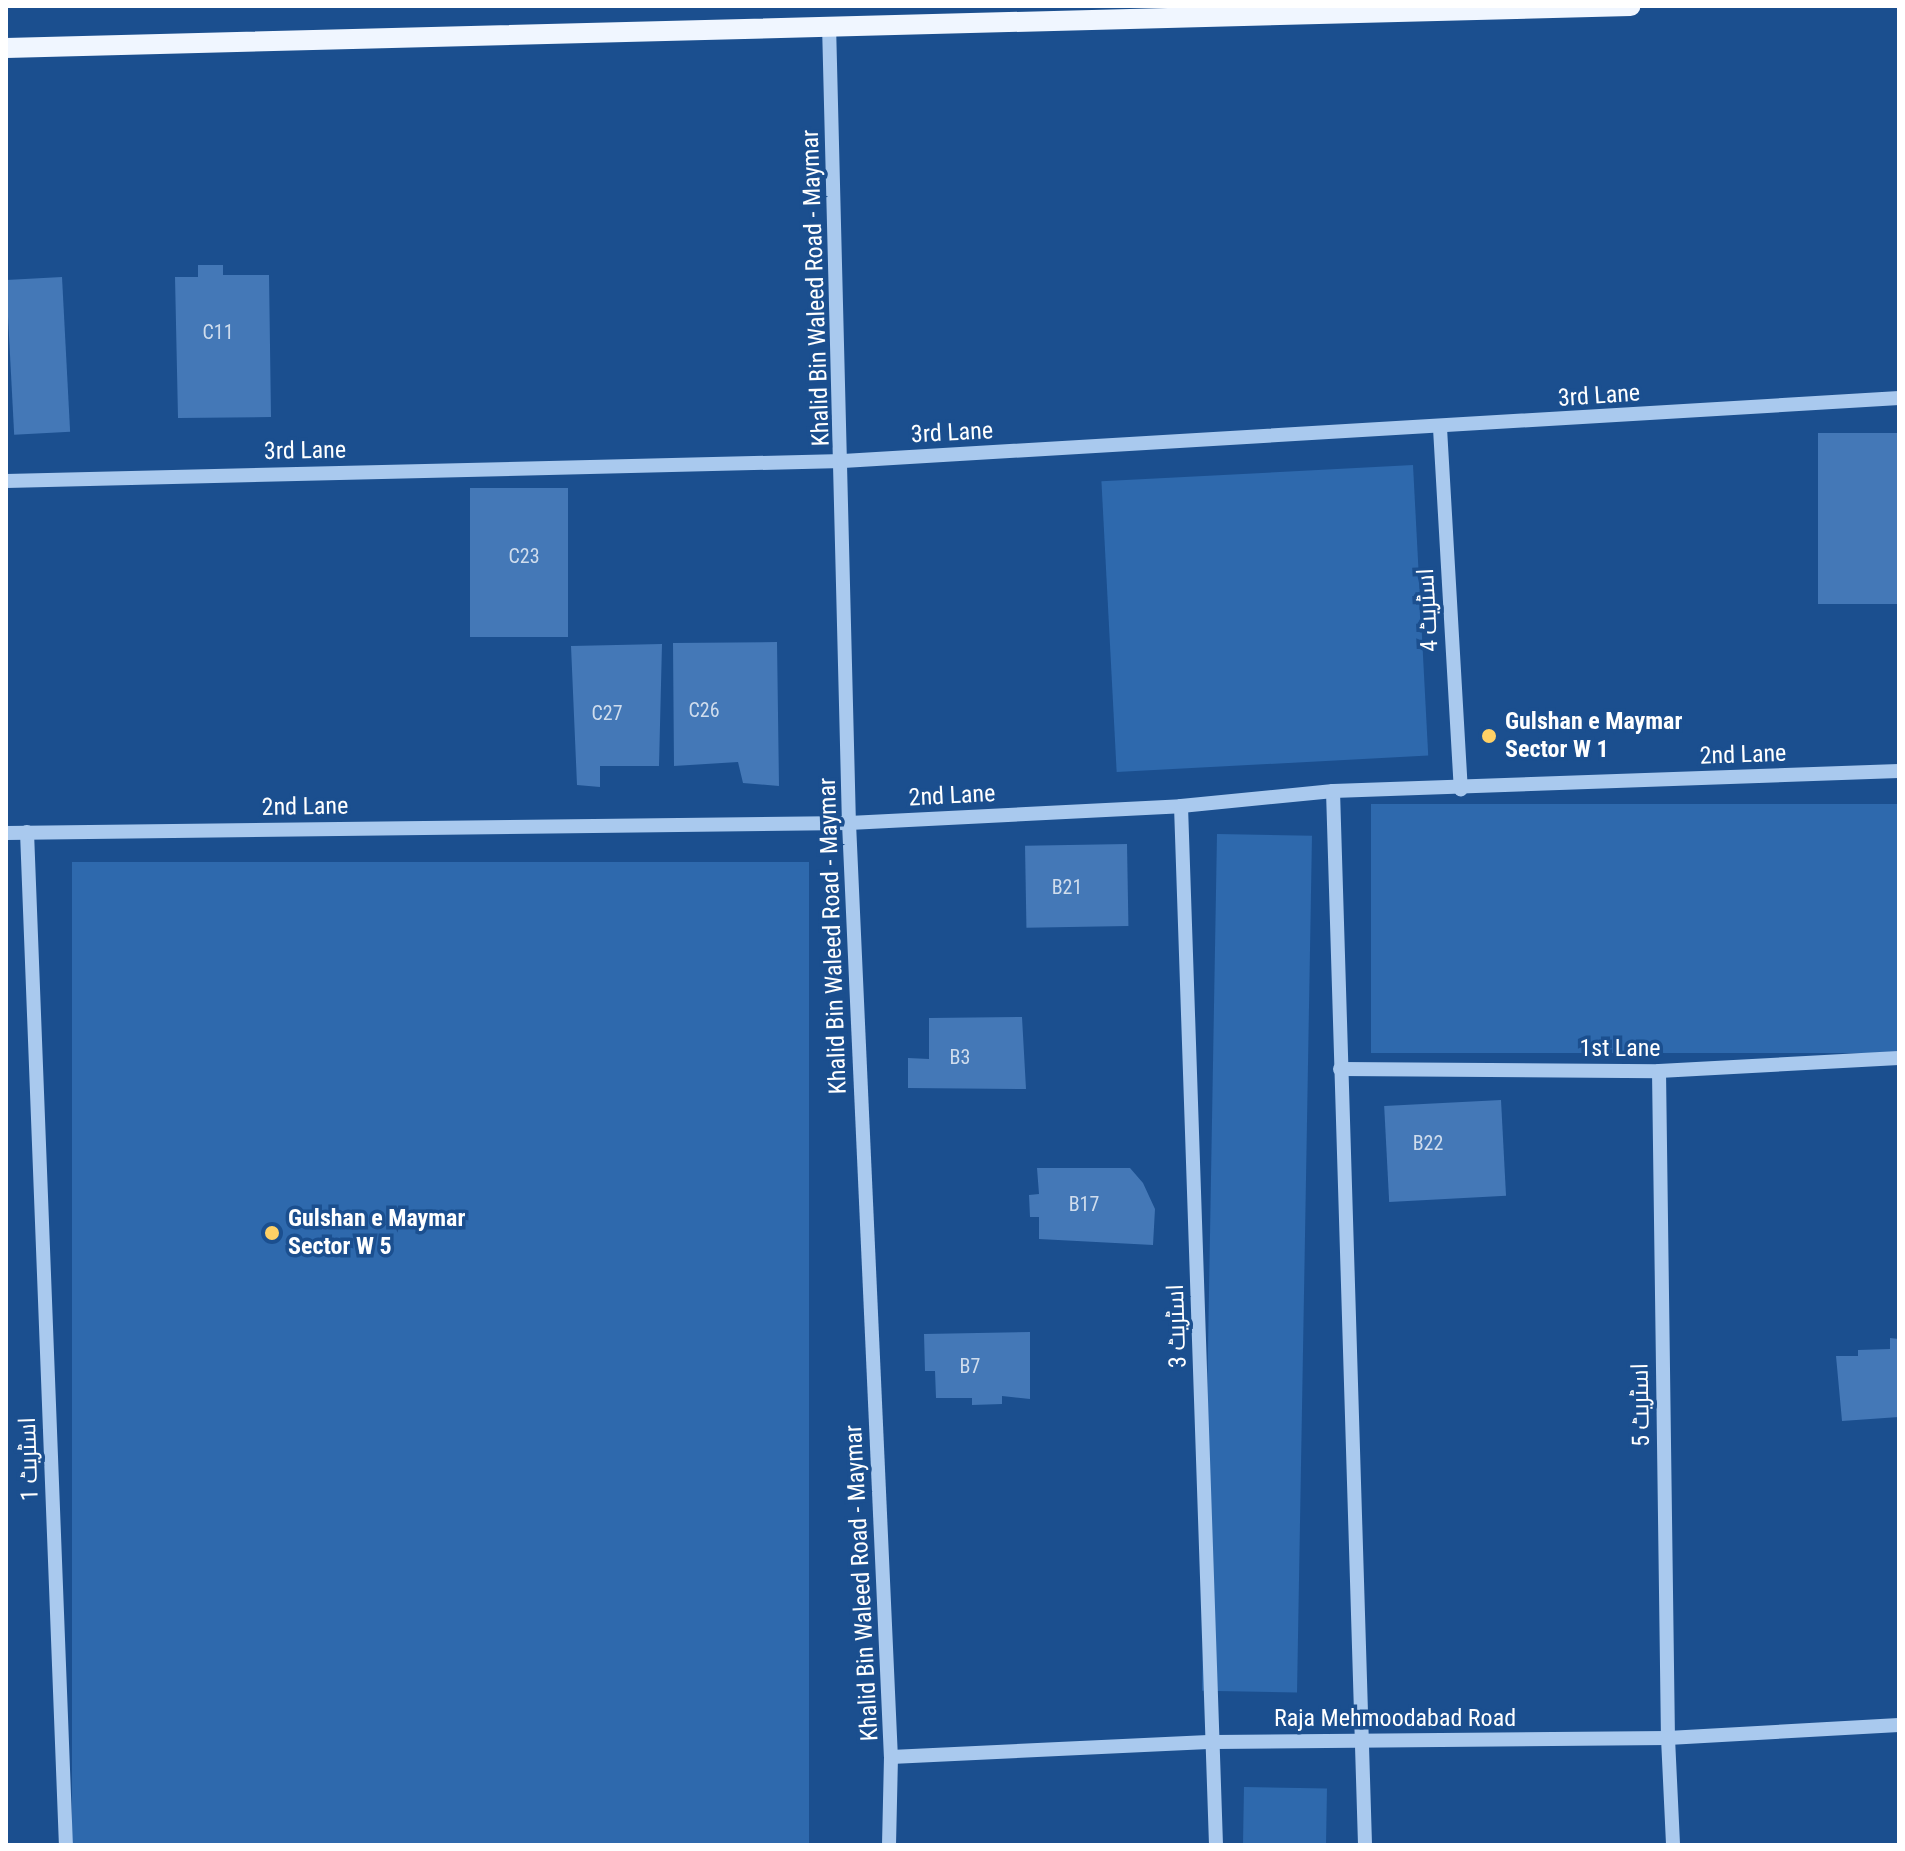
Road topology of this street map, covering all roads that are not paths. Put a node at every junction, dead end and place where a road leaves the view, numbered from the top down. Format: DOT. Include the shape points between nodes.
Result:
graph roads {
  1 [pos="1630,6"];
  2 [pos="829,24"];
  3 [pos="6,48"];
  4 [pos="1899,398"];
  5 [pos="1440,428"];
  6 [pos="843,461"];
  7 [pos="6,481"];
  8 [pos="1899,771"];
  9 [pos="1461,789"];
  10 [pos="1333,791"];
  11 [pos="1181,806"];
  12 [pos="849,823"];
  13 [pos="27,832"];
  14 [pos="6,833"];
  15 [pos="1899,1058"];
  16 [pos="1340,1069"];
  17 [pos="1659,1071"];
  18 [pos="1899,1725"];
  19 [pos="1668,1738"];
  20 [pos="1214,1742"];
  21 [pos="1361,1742"];
  22 [pos="891,1757"];
  23 [pos="66,1845"];
  24 [pos="889,1845"];
  25 [pos="1216,1845"];
  26 [pos="1365,1845"];
  27 [pos="1673,1845"];
  1 -- 2 [label="main road"];
  2 -- 3 [label="main road"];
  2 -- 6 [label="street, Khalid Bin Waleed Road - Maymar"];
  4 -- 5 [label="street, 3rd Lane"];
  5 -- 6 [label="street, 3rd Lane"];
  5 -- 9 [label="street, اسٹریٹ 4"];
  6 -- 7 [label="street, 3rd Lane"];
  6 -- 12 [label="street, Khalid Bin Waleed Road - Maymar"];
  8 -- 9 [label="street, 2nd Lane"];
  9 -- 10 [label="street, 2nd Lane"];
  10 -- 11 [label="street, 2nd Lane"];
  10 -- 16 [label="street"];
  11 -- 12 [label="street, 2nd Lane"];
  11 -- 20 [label="street, اسٹریٹ 3"];
  12 -- 13 [label="street, 2nd Lane"];
  12 -- 22 [label="street, Khalid Bin Waleed Road - Maymar"];
  13 -- 14 [label="street, 2nd Lane"];
  13 -- 23 [label="street, اسٹریٹ 1"];
  15 -- 17 [label="street, 1st Lane"];
  16 -- 17 [label="street, 1st Lane"];
  16 -- 21 [label="street"];
  17 -- 19 [label="street, اسٹریٹ 5"];
  18 -- 19 [label="street, Raja Mehmoodabad Road"];
  19 -- 21 [label="street, Raja Mehmoodabad Road"];
  19 -- 27 [label="street, اسٹریٹ 5"];
  20 -- 21 [label="street, Raja Mehmoodabad Road"];
  20 -- 22 [label="street, Raja Mehmoodabad Road"];
  20 -- 25 [label="street, اسٹریٹ 3"];
  21 -- 26 [label="street"];
  22 -- 24 [label="street, Khalid Bin Waleed Road - Maymar"];
}
